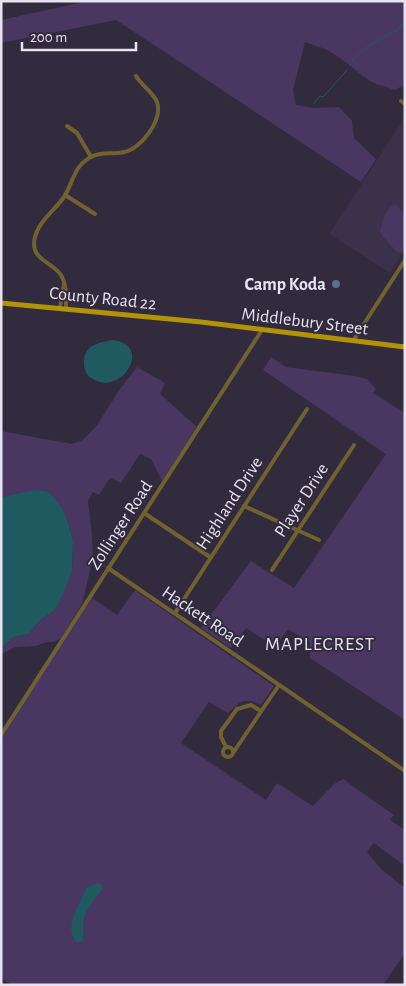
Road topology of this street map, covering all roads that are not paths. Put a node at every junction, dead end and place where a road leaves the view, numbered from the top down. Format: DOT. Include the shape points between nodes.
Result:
graph roads {
  1 [pos="136,76"];
  2 [pos="67,126"];
  3 [pos="90,157"];
  4 [pos="65,195"];
  5 [pos="95,214"];
  6 [pos="405,260"];
  7 [pos="1,303"];
  8 [pos="63,308"];
  9 [pos="201,322"];
  10 [pos="262,330"];
  11 [pos="353,341"];
  12 [pos="405,347"];
  13 [pos="307,409"];
  14 [pos="354,444"];
  15 [pos="244,506"];
  16 [pos="144,513"];
  17 [pos="297,531"];
  18 [pos="319,540"];
  19 [pos="210,557"];
  20 [pos="108,568"];
  21 [pos="272,570"];
  22 [pos="175,612"];
  23 [pos="279,685"];
  24 [pos="261,711"];
  25 [pos="1,734"];
  26 [pos="226,747"];
  27 [pos="233,753"];
  28 [pos="405,771"];
  1 -- 3 [label="street" via="157,103 154,123 134,149"];
  2 -- 3 [label="street" via="81,139"];
  3 -- 4 [label="street" via="79,166"];
  4 -- 5 [label="street"];
  4 -- 8 [label="street" via="39,226 34,239 40,257 60,273 66,291"];
  6 -- 11 [label="street"];
  7 -- 8 [label="main road, County Road 22"];
  8 -- 9 [label="main road, County Road 22"];
  9 -- 10 [label="main road, Middlebury Street"];
  10 -- 11 [label="main road, Middlebury Street"];
  10 -- 16 [label="street, Zollinger Road"];
  11 -- 12 [label="main road, Middlebury Street"];
  13 -- 15 [label="street, Highland Drive"];
  14 -- 17 [label="street, Player Drive"];
  15 -- 17 [label="street"];
  15 -- 19 [label="street, Highland Drive"];
  16 -- 19 [label="street"];
  16 -- 20 [label="street, Zollinger Road"];
  17 -- 18 [label="street"];
  17 -- 21 [label="street, Player Drive"];
  19 -- 22 [label="street, Highland Drive"];
  20 -- 22 [label="street, Hackett Road"];
  20 -- 25 [label="street, Zollinger Road"];
  22 -- 23 [label="street, Hackett Road"];
  23 -- 24 [label="street"];
  23 -- 28 [label="street, Hackett Road"];
  24 -- 26 [label="street" via="251,705 237,709 221,731 220,737"];
  24 -- 27 [label="street"];
  26 -- 27 [label="street" via="232,748"];
  26 -- 27 [label="street" via="225,756 230,757"];
}
